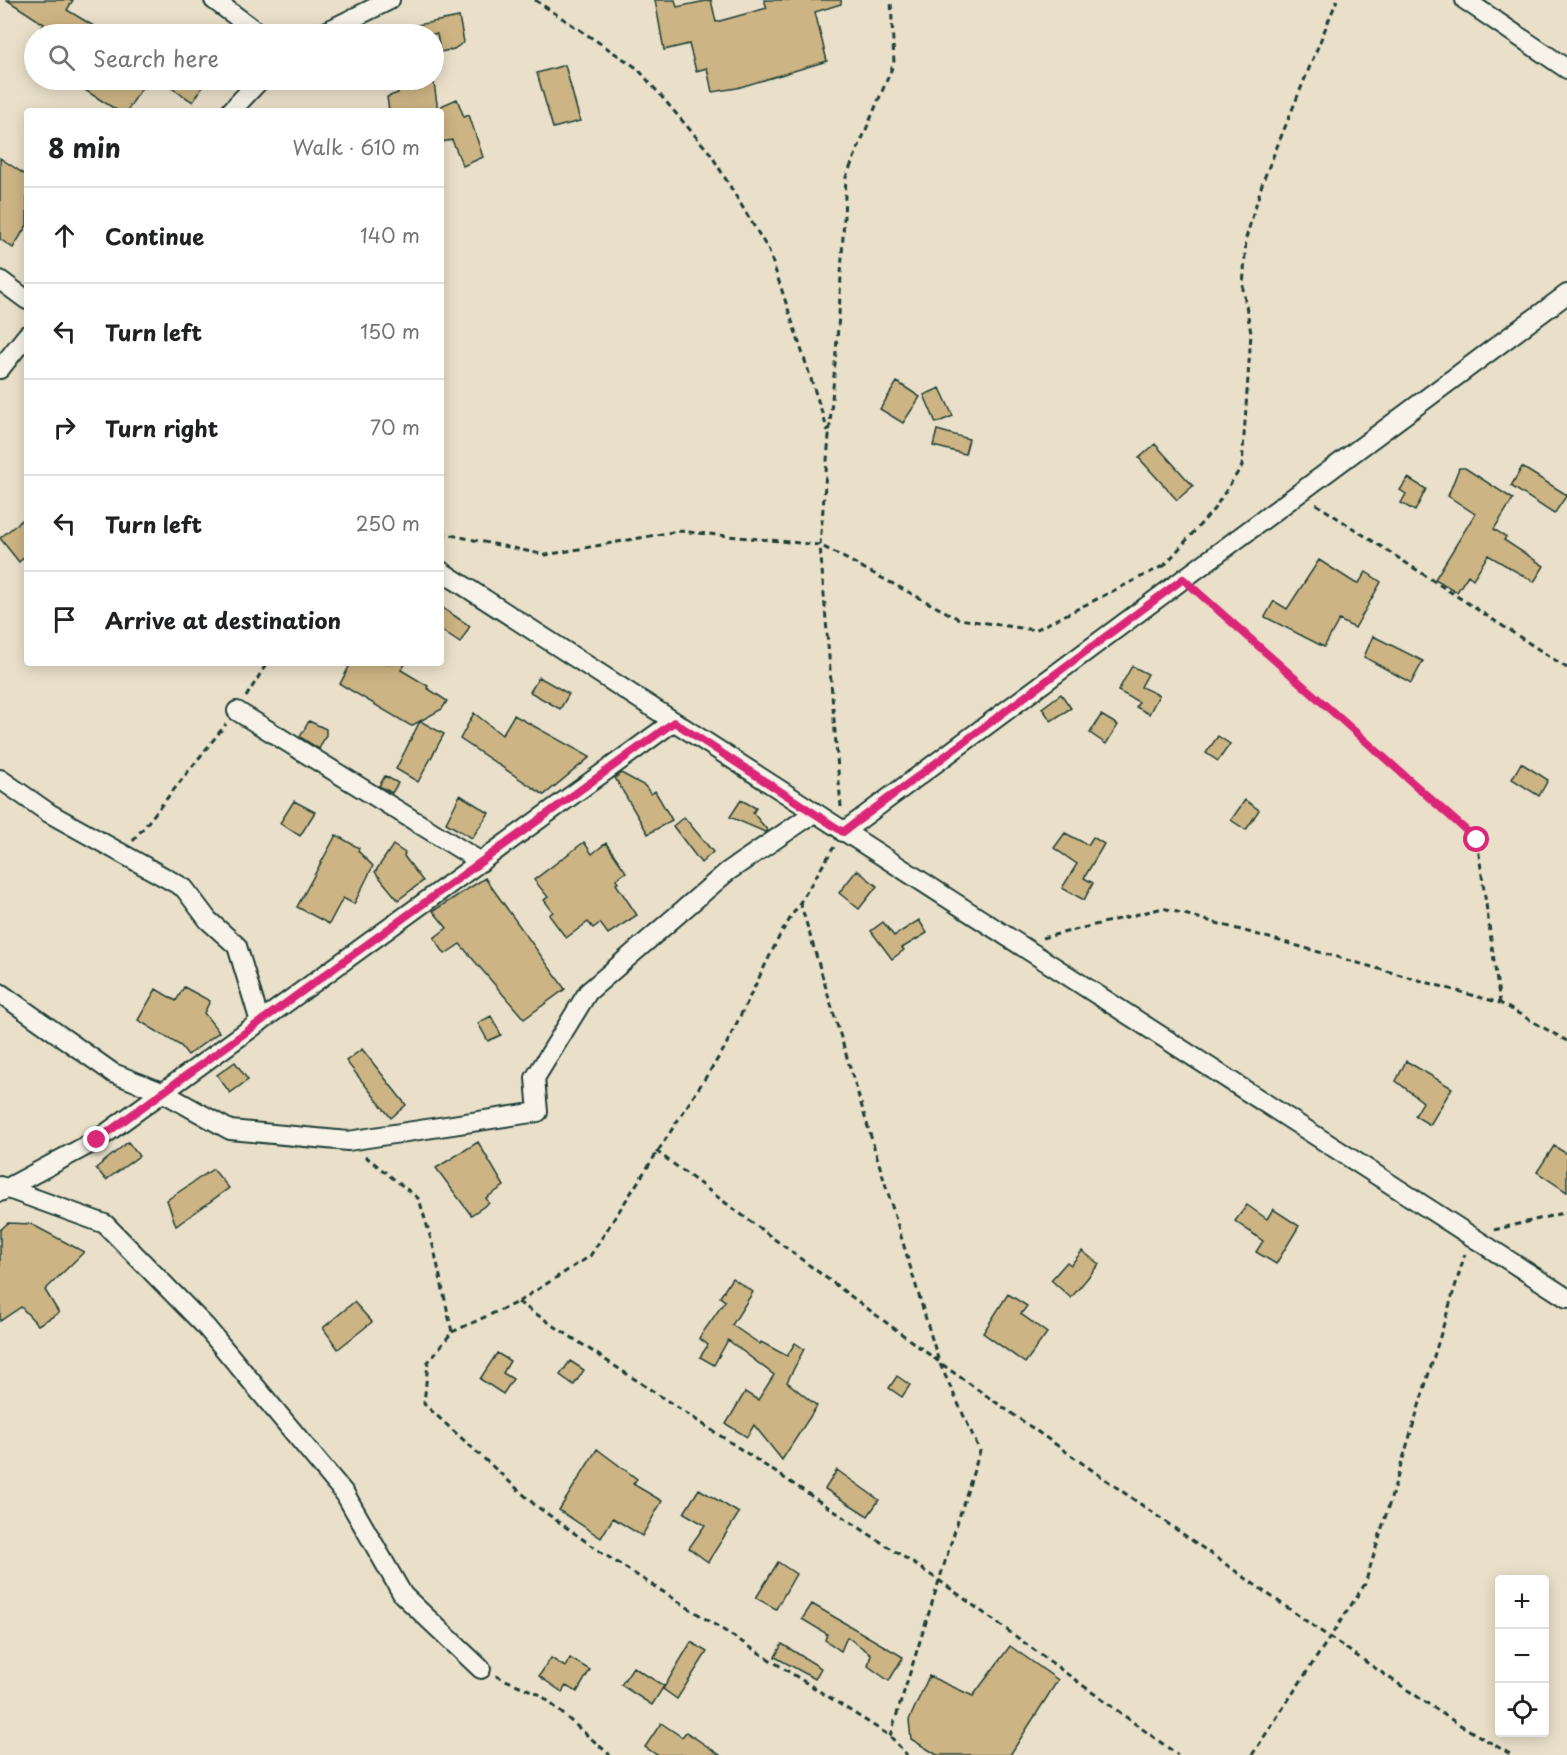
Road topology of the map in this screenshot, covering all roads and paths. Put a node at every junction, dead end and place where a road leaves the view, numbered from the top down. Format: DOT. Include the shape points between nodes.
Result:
graph roads {
  1 [pos="214,0"];
  2 [pos="390,0"];
  3 [pos="535,0"];
  4 [pos="891,0"];
  5 [pos="1337,0"];
  6 [pos="1465,0"];
  7 [pos="246,24"];
  8 [pos="341,24"];
  9 [pos="1567,69"];
  10 [pos="251,90"];
  11 [pos="234,108"];
  12 [pos="0,280"];
  13 [pos="1567,294"];
  14 [pos="24,298"];
  15 [pos="24,339"];
  16 [pos="0,369"];
  17 [pos="829,433"];
  18 [pos="1299,493"];
  19 [pos="444,533"];
  20 [pos="820,545"];
  21 [pos="1163,566"];
  22 [pos="444,573"];
  23 [pos="1183,579"];
  24 [pos="1152,602"];
  25 [pos="265,666"];
  26 [pos="1567,668"];
  27 [pos="237,711"];
  28 [pos="674,722"];
  29 [pos="0,779"];
  30 [pos="814,813"];
  31 [pos="843,832"];
  32 [pos="122,855"];
  33 [pos="481,862"];
  34 [pos="800,902"];
  35 [pos="1017,944"];
  36 [pos="0,993"];
  37 [pos="1500,1004"];
  38 [pos="260,1022"];
  39 [pos="1567,1041"];
  40 [pos="164,1093"];
  41 [pos="348,1141"];
  42 [pos="656,1151"];
  43 [pos="1,1188"];
  44 [pos="1567,1212"];
  45 [pos="1471,1236"];
  46 [pos="1567,1298"];
  47 [pos="518,1302"];
  48 [pos="452,1332"];
  49 [pos="939,1362"];
  50 [pos="940,1581"];
  51 [pos="1329,1637"];
  52 [pos="481,1669"];
  53 [pos="890,1736"];
  54 [pos="610,1755"];
  55 [pos="907,1755"];
  56 [pos="1178,1755"];
  57 [pos="1252,1755"];
  58 [pos="1512,1755"];
  1 -- 7 [label="street"];
  2 -- 8 [label="street"];
  3 -- 17 [label="path" via="637,68 710,153 769,251"];
  4 -- 17 [label="path" via="894,63 846,177"];
  5 -- 21 [label="path" via="1263,181 1246,238 1243,289 1251,333 1242,466 1214,509"];
  6 -- 9 [label="street"];
  10 -- 11 [label="street"];
  12 -- 14 [label="street"];
  13 -- 18 [label="street"];
  15 -- 16 [label="street"];
  17 -- 20 [label="path"];
  18 -- 23 [label="street"];
  18 -- 26 [label="path"];
  19 -- 20 [label="path" via="546,555 678,531"];
  20 -- 21 [label="path" via="959,619 1035,630"];
  20 -- 31 [label="path"];
  21 -- 24 [label="path"];
  22 -- 28 [label="street"];
  23 -- 24 [label="street"];
  23 -- 37 [label="path" via="1477,840"];
  24 -- 31 [label="street"];
  25 -- 27 [label="path"];
  27 -- 32 [label="path"];
  27 -- 33 [label="street"];
  28 -- 30 [label="street"];
  28 -- 33 [label="street"];
  29 -- 32 [label="street"];
  30 -- 31 [label="street"];
  30 -- 41 [label="street" via="727,872 588,992 535,1078 538,1112"];
  31 -- 34 [label="path"];
  31 -- 35 [label="street"];
  32 -- 38 [label="street" via="184,888 207,920 237,946"];
  33 -- 38 [label="street"];
  34 -- 42 [label="path" via="724,1049"];
  34 -- 49 [label="path"];
  35 -- 37 [label="path" via="1163,908"];
  35 -- 45 [label="street"];
  36 -- 40 [label="street" via="113,1073"];
  37 -- 39 [label="path"];
  38 -- 40 [label="street"];
  40 -- 41 [label="street" via="230,1130"];
  40 -- 43 [label="street" via="97,1140"];
  41 -- 48 [label="path" via="419,1199"];
  42 -- 47 [label="path" via="590,1256"];
  42 -- 49 [label="path"];
  43 -- 52 [label="street" via="105,1224 113,1232 206,1327 345,1494 403,1595"];
  44 -- 45 [label="path"];
  45 -- 46 [label="street"];
  45 -- 51 [label="path" via="1365,1584"];
  47 -- 48 [label="path"];
  47 -- 50 [label="path"];
  48 -- 53 [label="path" via="428,1362 424,1404 536,1505 602,1553"];
  49 -- 50 [label="path" via="980,1451"];
  49 -- 51 [label="path"];
  50 -- 53 [label="path"];
  50 -- 56 [label="path"];
  51 -- 57 [label="path"];
  51 -- 58 [label="path" via="1455,1722"];
  52 -- 54 [label="path" via="541,1695"];
  53 -- 55 [label="path"];
}
